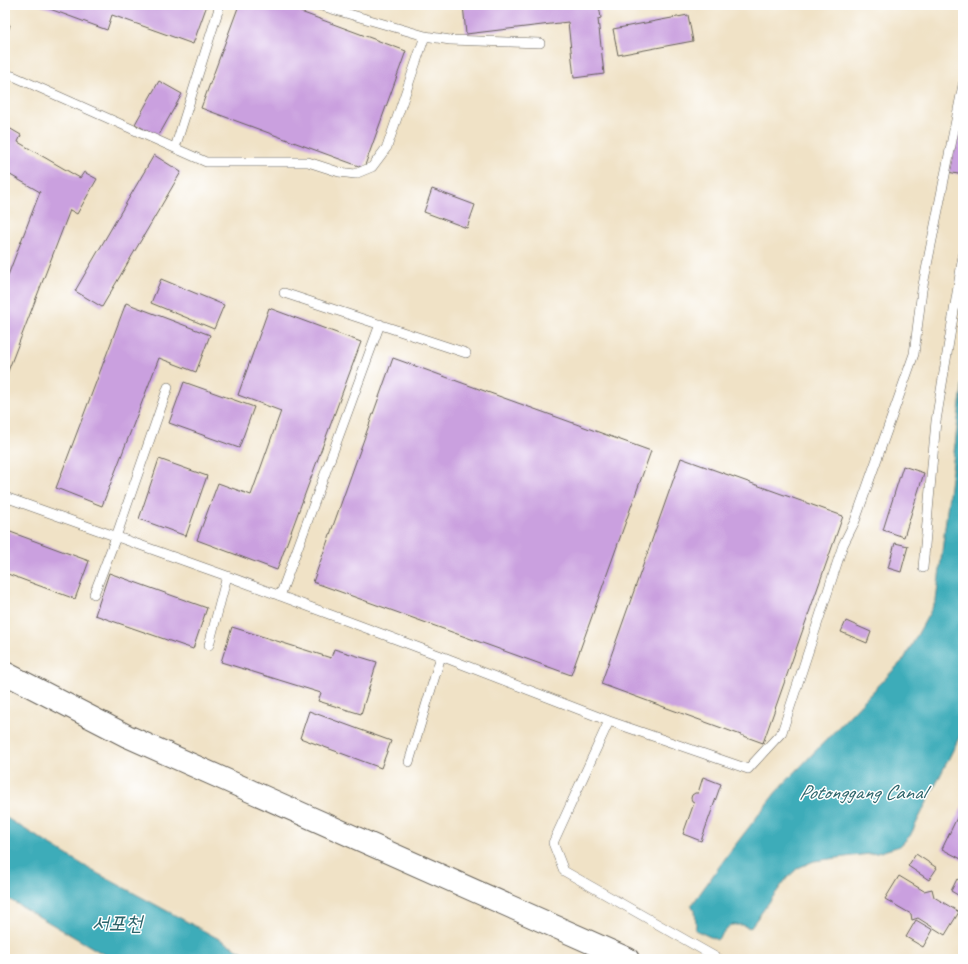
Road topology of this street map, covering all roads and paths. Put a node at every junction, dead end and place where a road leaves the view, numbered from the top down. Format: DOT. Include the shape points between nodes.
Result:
graph roads {
  1 [pos="220,5"];
  2 [pos="318,5"];
  3 [pos="425,36"];
  4 [pos="540,43"];
  5 [pos="5,74"];
  6 [pos="963,86"];
  7 [pos="175,148"];
  8 [pos="963,256"];
  9 [pos="284,293"];
  10 [pos="380,324"];
  11 [pos="466,353"];
  12 [pos="168,387"];
  13 [pos="5,497"];
  14 [pos="116,537"];
  15 [pos="923,568"];
  16 [pos="227,576"];
  17 [pos="94,594"];
  18 [pos="280,596"];
  19 [pos="209,645"];
  20 [pos="441,656"];
  21 [pos="5,673"];
  22 [pos="609,721"];
  23 [pos="408,762"];
  24 [pos="628,959"];
  25 [pos="719,959"];
  1 -- 7 [label="lane"];
  2 -- 3 [label="lane"];
  3 -- 4 [label="lane" via="450,40"];
  3 -- 7 [label="lane" via="387,147 372,167 355,174 339,172 308,162 206,162"];
  5 -- 7 [label="lane"];
  6 -- 22 [label="lane" via="922,290 914,354 855,521 843,545 782,732 748,769"];
  8 -- 15 [label="lane" via="936,421"];
  9 -- 10 [label="lane"];
  10 -- 11 [label="lane"];
  10 -- 18 [label="lane"];
  12 -- 14 [label="lane"];
  13 -- 14 [label="lane"];
  14 -- 16 [label="lane"];
  14 -- 17 [label="lane"];
  16 -- 18 [label="lane"];
  16 -- 19 [label="lane"];
  18 -- 20 [label="lane"];
  20 -- 22 [label="lane"];
  20 -- 23 [label="lane"];
  21 -- 24 [label="main road" via="127,736"];
  22 -- 25 [label="lane" via="553,843 564,871"];
}
